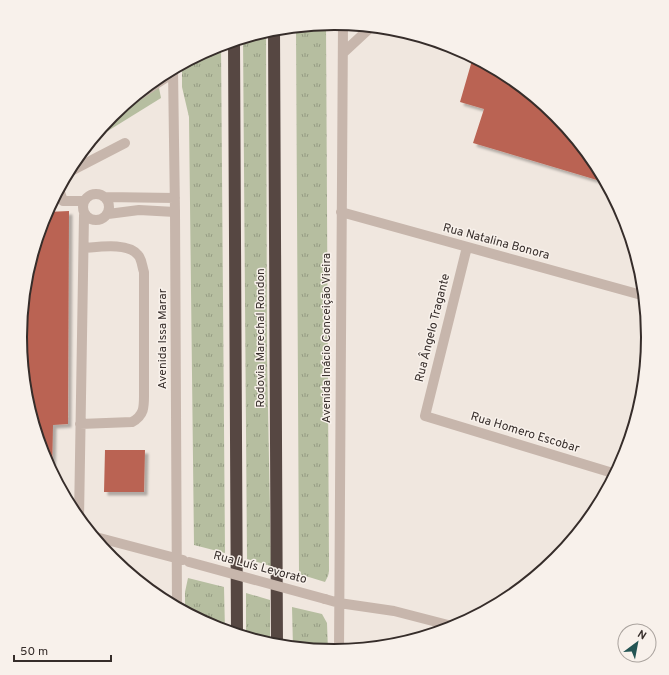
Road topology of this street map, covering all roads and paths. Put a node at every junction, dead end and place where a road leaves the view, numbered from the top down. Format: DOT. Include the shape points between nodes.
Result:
graph roads {
  1 [pos="343,30"];
  2 [pos="366,32"];
  3 [pos="274,36"];
  4 [pos="234,47"];
  5 [pos="343,53"];
  6 [pos="173,76"];
  7 [pos="125,143"];
  8 [pos="79,167"];
  9 [pos="61,197"];
  10 [pos="104,197"];
  11 [pos="175,198"];
  12 [pos="84,201"];
  13 [pos="175,212"];
  14 [pos="341,212"];
  15 [pos="108,214"];
  16 [pos="84,215"];
  17 [pos="466,247"];
  18 [pos="84,248"];
  19 [pos="639,294"];
  20 [pos="426,416"];
  21 [pos="80,424"];
  22 [pos="611,472"];
  23 [pos="79,508"];
  24 [pos="102,539"];
  25 [pos="177,558"];
  26 [pos="177,601"];
  27 [pos="339,603"];
  28 [pos="446,624"];
  29 [pos="237,629"];
  30 [pos="277,639"];
  31 [pos="339,645"];
  1 -- 5 [label="street, Avenida Inácio Conceição Vieira"];
  2 -- 5 [label="street"];
  3 -- 30 [label="highway, Rodovia Marechal Rondon"];
  4 -- 29 [label="highway"];
  5 -- 14 [label="street, Avenida Inácio Conceição Vieira"];
  6 -- 11 [label="street, Avenida Issa Marar"];
  7 -- 8 [label="street"];
  9 -- 12 [label="street" via="62,201"];
  10 -- 11 [label="street"];
  10 -- 12 [label="street" via="95,194"];
  10 -- 15 [label="street" via="109,204"];
  11 -- 13 [label="street, Avenida Issa Marar"];
  12 -- 16 [label="street"];
  13 -- 15 [label="street" via="139,210"];
  13 -- 25 [label="street, Avenida Issa Marar"];
  14 -- 17 [label="street, Rua Natalina Bonora"];
  14 -- 27 [label="street, Avenida Inácio Conceição Vieira"];
  15 -- 16 [label="street" via="96,221"];
  16 -- 18 [label="street"];
  17 -- 19 [label="street, Rua Natalina Bonora"];
  17 -- 20 [label="street, Rua Ângelo Tragante"];
  18 -- 21 [label="street"];
  18 -- 21 [label="street" via="131,249 140,259 144,272 144,392 139,418 132,422"];
  20 -- 22 [label="street, Rua Homero Escobar"];
  21 -- 23 [label="street"];
  24 -- 25 [label="street"];
  25 -- 26 [label="street, Avenida Issa Marar"];
  25 -- 27 [label="street, Rua Luís Levorato, bridge"];
  27 -- 28 [label="street" via="394,611"];
  27 -- 31 [label="street, Avenida Inácio Conceição Vieira"];
}
